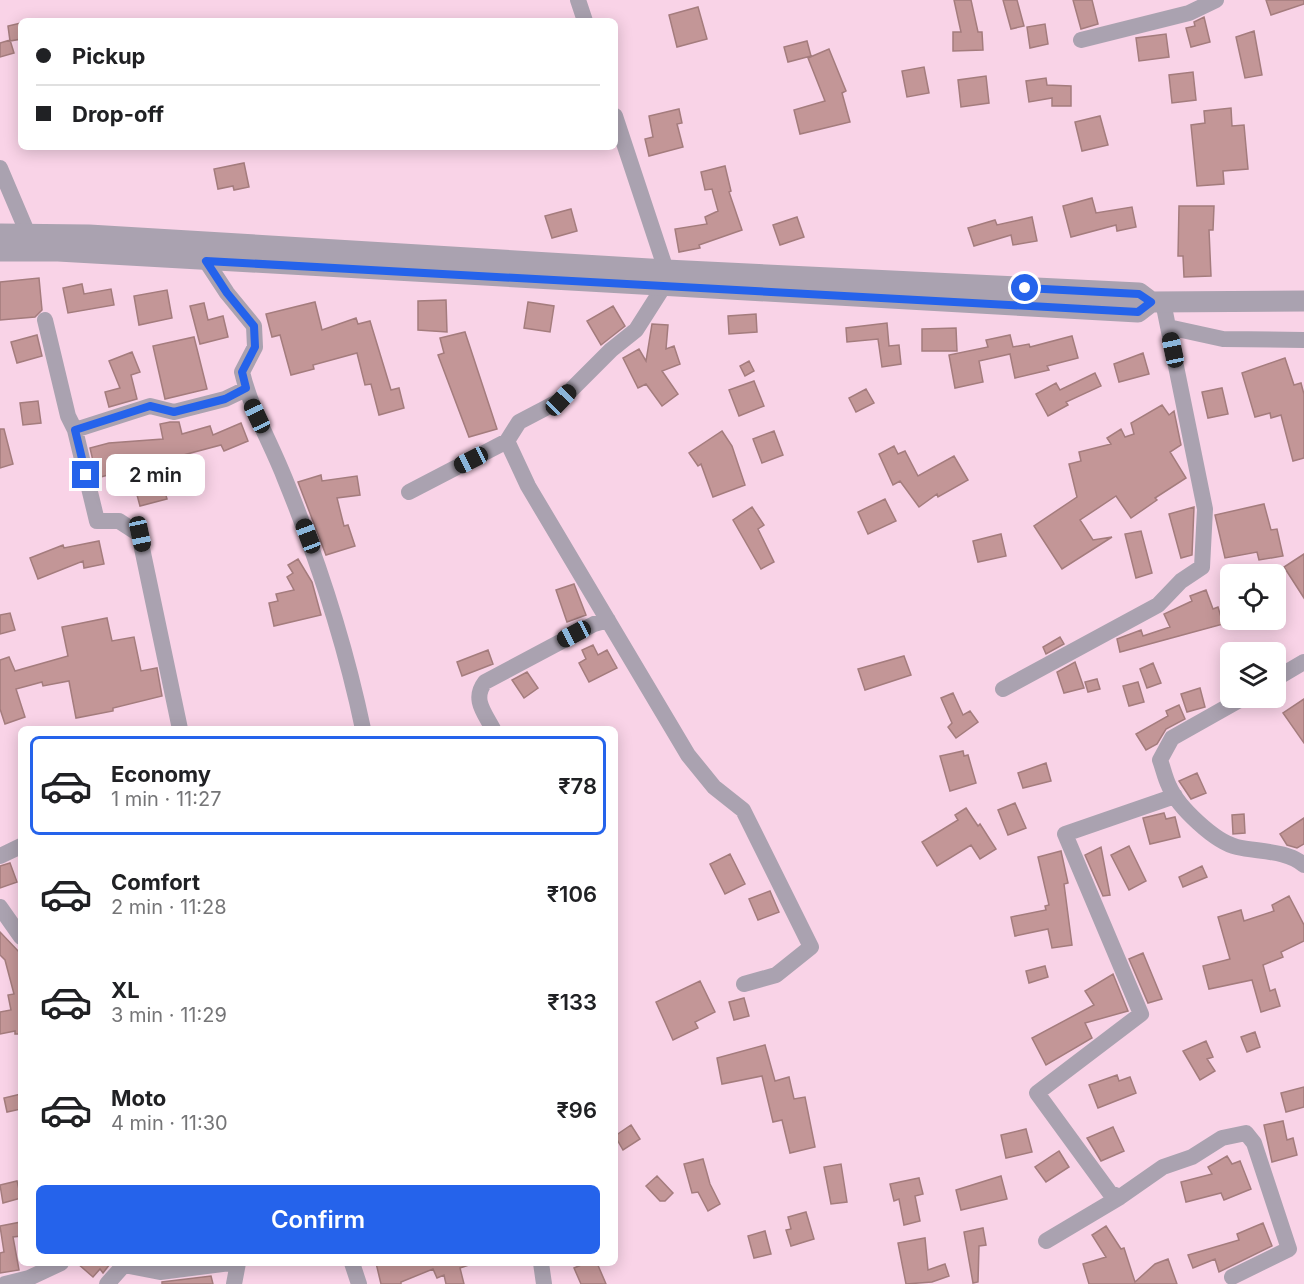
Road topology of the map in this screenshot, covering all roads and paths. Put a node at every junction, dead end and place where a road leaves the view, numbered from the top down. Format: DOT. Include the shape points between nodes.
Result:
graph roads {
  1 [pos="578,0"];
  2 [pos="1216,0"];
  3 [pos="584,18"];
  4 [pos="1081,40"];
  5 [pos="618,126"];
  6 [pos="0,168"];
  7 [pos="0,234"];
  8 [pos="36,240"];
  9 [pos="0,251"];
  10 [pos="206,261"];
  11 [pos="665,278"];
  12 [pos="1304,301"];
  13 [pos="1157,302"];
  14 [pos="45,320"];
  15 [pos="1168,327"];
  16 [pos="1304,340"];
  17 [pos="246,388"];
  18 [pos="75,430"];
  19 [pos="507,441"];
  20 [pos="409,492"];
  21 [pos="608,620"];
  22 [pos="1304,663"];
  23 [pos="1286,673"];
  24 [pos="1003,689"];
  25 [pos="1225,708"];
  26 [pos="179,726"];
  27 [pos="362,726"];
  28 [pos="491,726"];
  29 [pos="1175,796"];
  30 [pos="18,847"];
  31 [pos="0,856"];
  32 [pos="1304,865"];
  33 [pos="0,907"];
  34 [pos="18,933"];
  35 [pos="744,984"];
  36 [pos="1120,1197"];
  37 [pos="1046,1241"];
  38 [pos="55,1266"];
  39 [pos="121,1266"];
  40 [pos="132,1266"];
  41 [pos="207,1266"];
  42 [pos="237,1266"];
  43 [pos="352,1266"];
  44 [pos="541,1266"];
  45 [pos="1232,1277"];
  46 [pos="5,1284"];
  47 [pos="107,1284"];
  48 [pos="234,1284"];
  49 [pos="359,1284"];
  50 [pos="544,1284"];
  1 -- 3 [label="street"];
  2 -- 4 [label="street" via="1189,13"];
  5 -- 11 [label="street"];
  6 -- 8 [label="street"];
  7 -- 8 [label="street"];
  8 -- 9 [label="street"];
  8 -- 10 [label="street"];
  8 -- 11 [label="street" via="89,235"];
  10 -- 11 [label="street"];
  10 -- 17 [label="street" via="254,326 255,347 242,372"];
  11 -- 13 [label="street" via="1138,312"];
  11 -- 19 [label="street" via="636,330 561,400 519,422"];
  12 -- 13 [label="street"];
  13 -- 15 [label="street"];
  14 -- 18 [label="street" via="68,416"];
  15 -- 16 [label="street" via="1222,339"];
  15 -- 24 [label="street" via="1205,508 1202,567 1158,604"];
  17 -- 18 [label="street" via="225,399 174,412 150,406"];
  17 -- 27 [label="street" via="323,575"];
  18 -- 26 [label="street" via="97,521 119,521 140,534"];
  19 -- 20 [label="street"];
  19 -- 21 [label="street" via="528,486"];
  21 -- 28 [label="street" via="485,682 479,690 478,702"];
  21 -- 35 [label="street" via="688,755 714,787 743,810 810,947 776,975"];
  22 -- 23 [label="street"];
  25 -- 29 [label="street" via="1172,738 1160,760"];
  29 -- 32 [label="street" via="1219,839"];
  29 -- 36 [label="street" via="1065,834 1141,1014 1037,1093 1110,1193"];
  30 -- 31 [label="street"];
  33 -- 34 [label="street"];
  36 -- 37 [label="street"];
  36 -- 45 [label="street" via="1162,1167 1192,1156 1222,1138 1246,1133 1254,1143 1288,1250"];
  38 -- 46 [label="street"];
  39 -- 47 [label="street"];
  40 -- 41 [label="street" via="160,1272"];
  42 -- 48 [label="street"];
  43 -- 49 [label="street"];
  44 -- 50 [label="street"];
}
